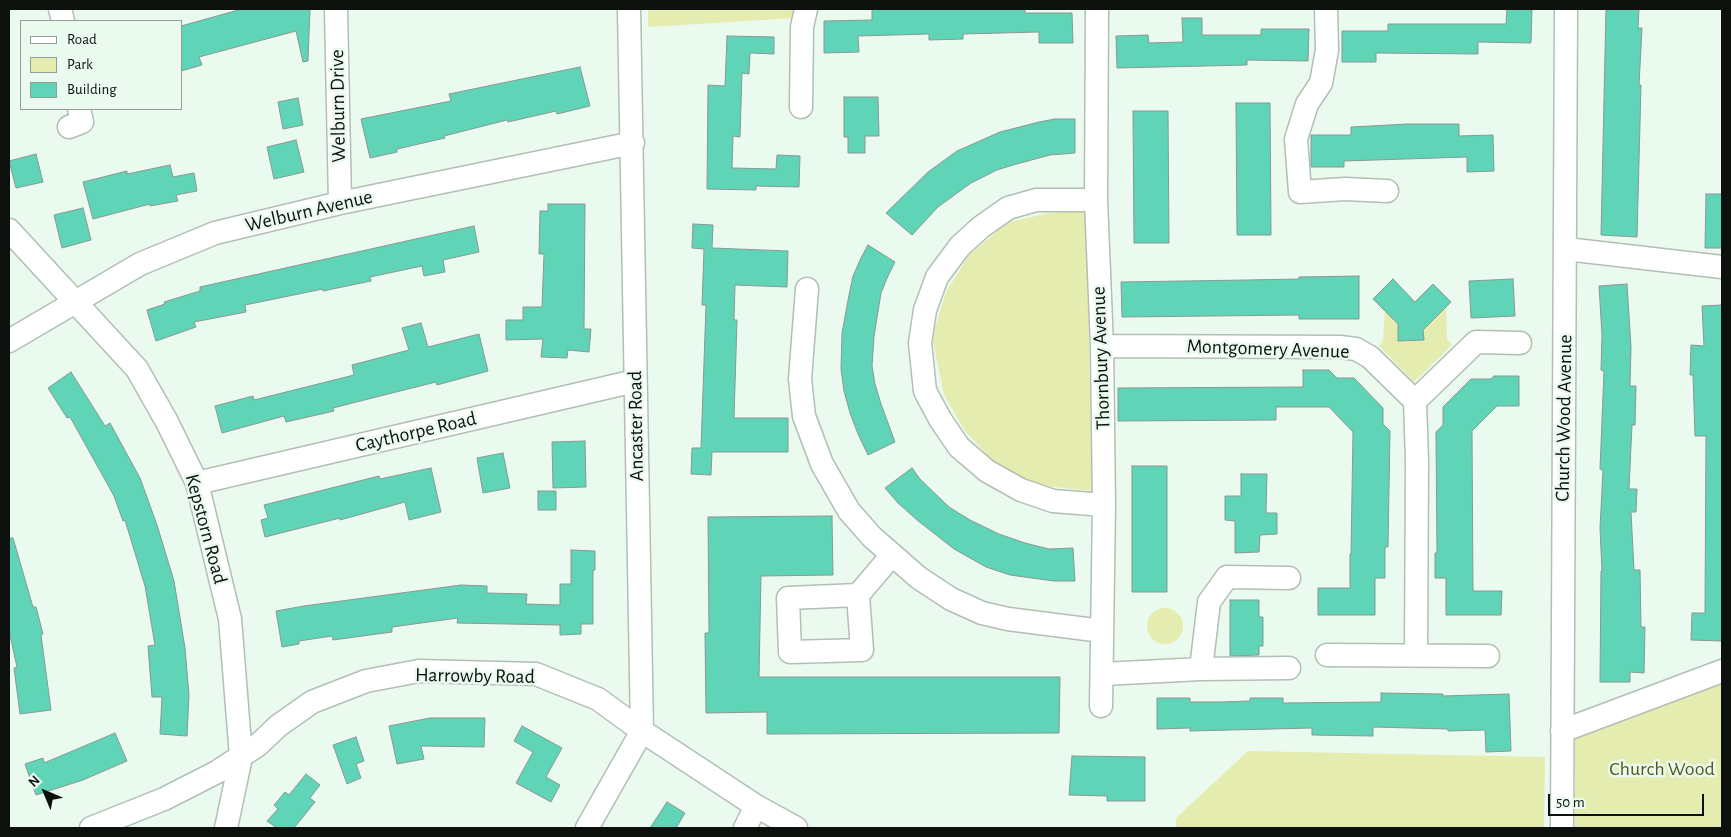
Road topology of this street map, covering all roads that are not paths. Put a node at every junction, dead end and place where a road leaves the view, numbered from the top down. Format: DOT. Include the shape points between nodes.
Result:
graph roads {
  1 [pos="336,9"];
  2 [pos="629,9"];
  3 [pos="806,9"];
  4 [pos="1097,9"];
  5 [pos="1326,9"];
  6 [pos="1566,9"];
  7 [pos="801,107"];
  8 [pos="633,143"];
  9 [pos="1387,191"];
  10 [pos="1096,200"];
  11 [pos="340,203"];
  12 [pos="9,230"];
  13 [pos="1566,249"];
  14 [pos="1722,267"];
  15 [pos="807,289"];
  16 [pos="74,301"];
  17 [pos="9,341"];
  18 [pos="1520,343"];
  19 [pos="1102,346"];
  20 [pos="635,381"];
  21 [pos="1415,401"];
  22 [pos="197,483"];
  23 [pos="1104,505"];
  24 [pos="892,555"];
  25 [pos="1289,578"];
  26 [pos="858,595"];
  27 [pos="1102,631"];
  28 [pos="1327,655"];
  29 [pos="1416,655"];
  30 [pos="1488,656"];
  31 [pos="1201,668"];
  32 [pos="1289,668"];
  33 [pos="1722,671"];
  34 [pos="1103,674"];
  35 [pos="1101,706"];
  36 [pos="642,731"];
  37 [pos="1562,731"];
  38 [pos="241,757"];
  39 [pos="756,806"];
  40 [pos="91,828"];
  41 [pos="226,828"];
  42 [pos="587,828"];
  43 [pos="745,828"];
  44 [pos="796,828"];
  45 [pos="1562,828"];
  1 -- 11 [label="street, Welburn Drive"];
  2 -- 8 [label="street, Ancaster Road"];
  3 -- 7 [label="street" via="802,27"];
  4 -- 10 [label="street, Thornbury Avenue"];
  5 -- 9 [label="street" via="1327,50 1321,83 1307,104 1296,139 1300,192"];
  6 -- 13 [label="street, Church Wood Avenue"];
  8 -- 11 [label="street, Welburn Avenue"];
  8 -- 20 [label="street, Ancaster Road"];
  10 -- 19 [label="street, Thornbury Avenue"];
  10 -- 23 [label="street" via="1036,200 1008,208 981,227 960,246 937,277 925,310 920,343 925,391 959,447 987,471 1021,490 1053,501"];
  11 -- 16 [label="street, Welburn Avenue" via="216,233 140,264"];
  12 -- 16 [label="street, Kepstorn Road"];
  13 -- 14 [label="street"];
  13 -- 37 [label="street, Church Wood Avenue"];
  15 -- 24 [label="street" via="800,379 804,416 822,464 849,511"];
  16 -- 17 [label="street, Welburn Avenue"];
  16 -- 22 [label="street, Kepstorn Road" via="137,369"];
  18 -- 21 [label="street" via="1476,342"];
  19 -- 21 [label="street, Montgomery Avenue" via="1356,349 1370,357"];
  19 -- 23 [label="street, Thornbury Avenue"];
  20 -- 22 [label="street, Caythorpe Road"];
  20 -- 36 [label="street, Ancaster Road"];
  21 -- 29 [label="street"];
  22 -- 38 [label="street, Kepstorn Road" via="230,620"];
  23 -- 27 [label="street, Thornbury Avenue"];
  24 -- 26 [label="street"];
  24 -- 27 [label="street" via="951,599 982,613"];
  25 -- 31 [label="street" via="1226,577 1209,602"];
  27 -- 34 [label="street, Thornbury Avenue"];
  28 -- 29 [label="street"];
  29 -- 30 [label="street"];
  31 -- 32 [label="street"];
  31 -- 34 [label="street"];
  33 -- 37 [label="street"];
  34 -- 35 [label="street, Thornbury Avenue"];
  36 -- 38 [label="street, Harrowby Road" via="598,699 536,674 419,671 366,681 312,702"];
  36 -- 39 [label="street, Harrowby Road"];
  36 -- 42 [label="street"];
  37 -- 45 [label="street, Church Wood Avenue"];
  38 -- 40 [label="street, Harrowby Road" via="164,799"];
  38 -- 41 [label="street, Kepstorn Road"];
  39 -- 43 [label="street"];
  39 -- 44 [label="street, Harrowby Road"];
}
